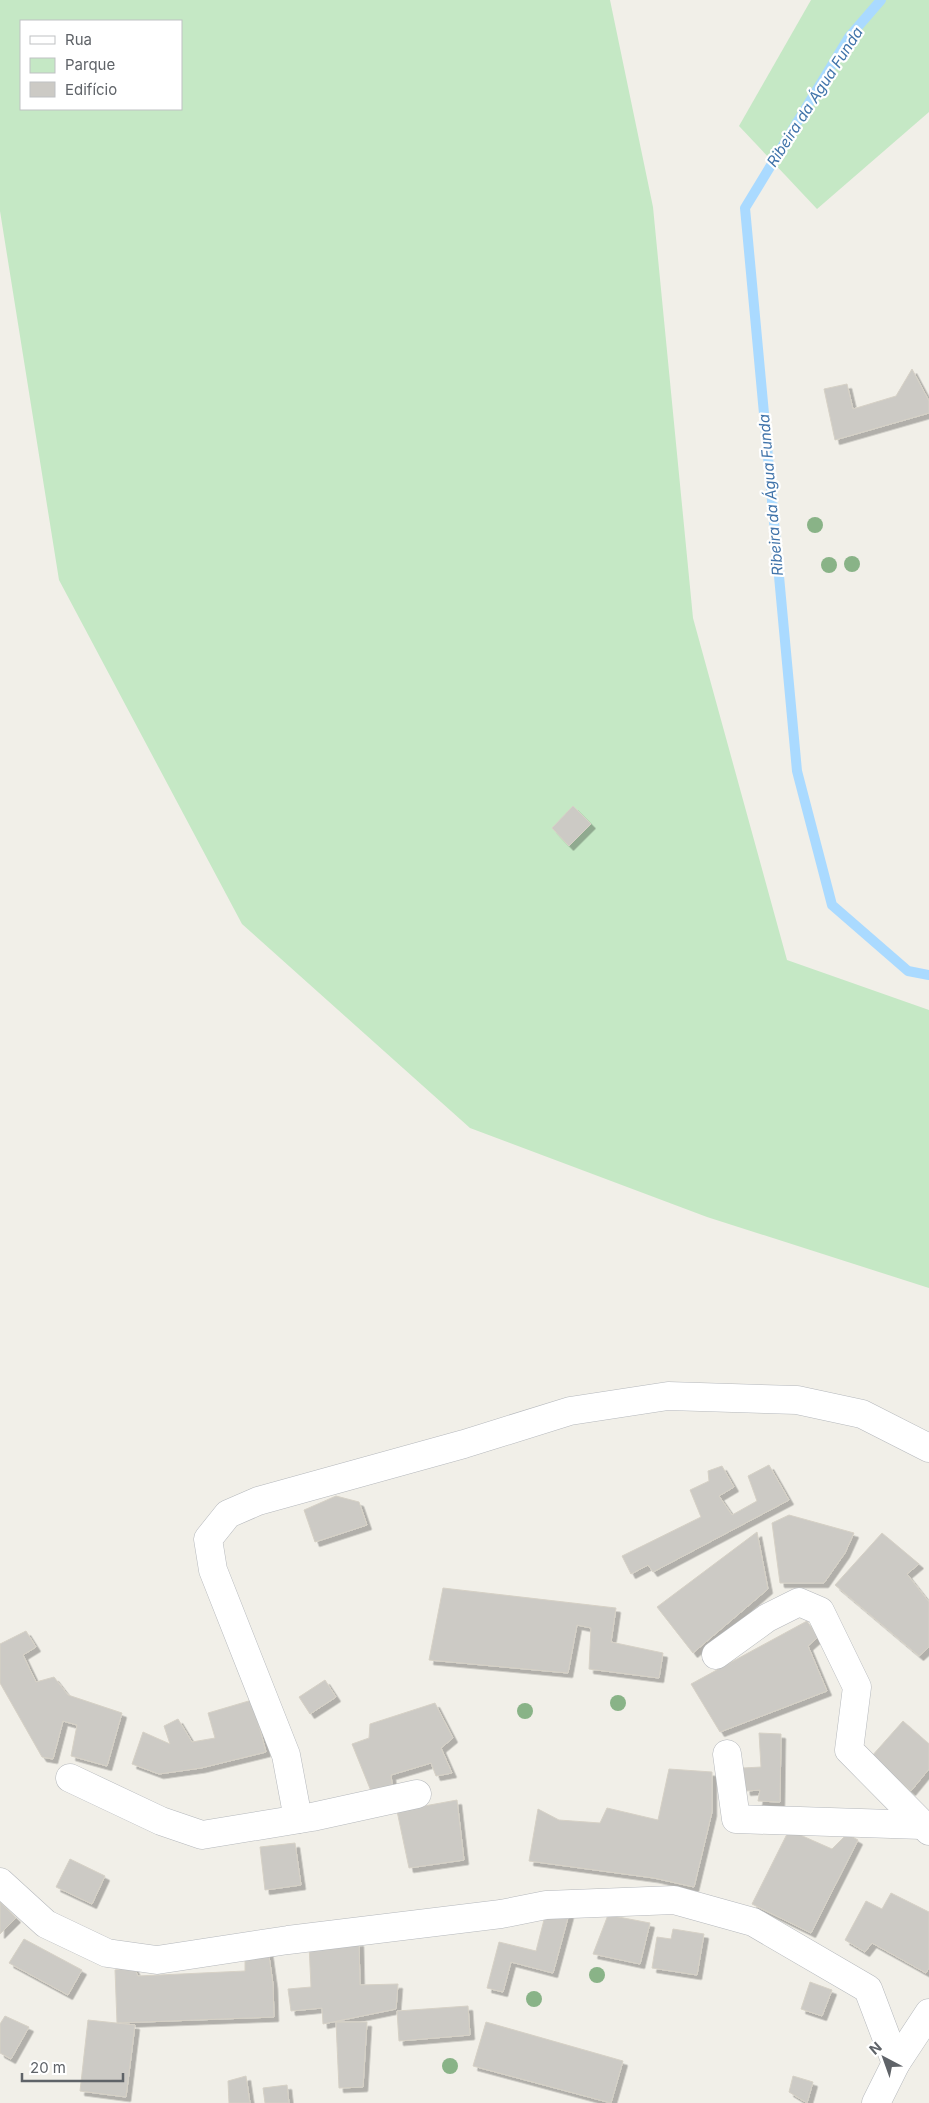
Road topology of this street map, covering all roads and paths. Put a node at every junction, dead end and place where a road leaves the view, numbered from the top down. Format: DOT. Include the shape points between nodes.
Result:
graph roads {
  1 [pos="929,1448"];
  2 [pos="716,1655"];
  3 [pos="727,1754"];
  4 [pos="70,1778"];
  5 [pos="417,1794"];
  6 [pos="298,1819"];
  7 [pos="925,1828"];
  8 [pos="0,1882"];
  9 [pos="929,2014"];
  10 [pos="896,2063"];
  11 [pos="876,2103"];
  1 -- 6 [label="street" via="862,1414 797,1400 668,1396 570,1411 258,1501 228,1514 208,1538 213,1570 286,1755"];
  2 -- 7 [label="street" via="767,1618 799,1602 820,1611 857,1687 849,1750"];
  3 -- 7 [label="street" via="736,1819"];
  4 -- 6 [label="street" via="161,1821 202,1835"];
  5 -- 6 [label="street"];
  8 -- 10 [label="street" via="46,1924 107,1954 157,1960 546,1906 674,1900 753,1922 868,1990"];
  9 -- 10 [label="street"];
  10 -- 11 [label="street"];
}
